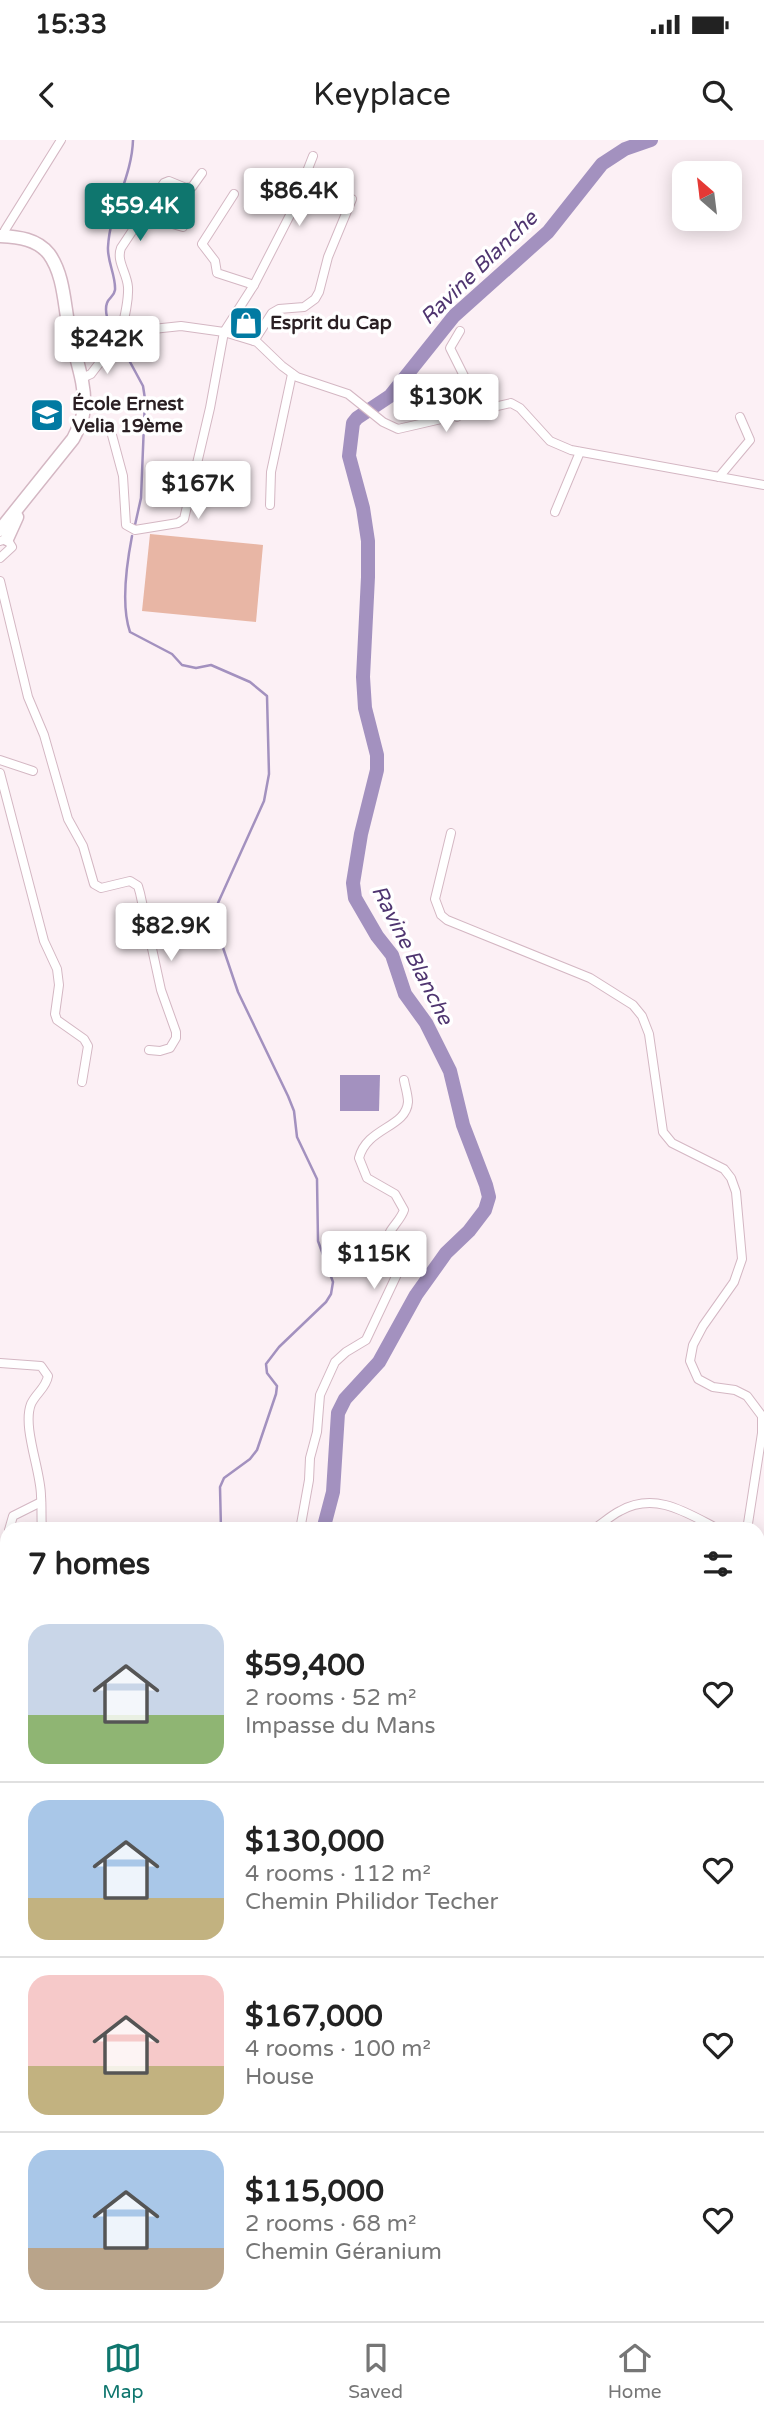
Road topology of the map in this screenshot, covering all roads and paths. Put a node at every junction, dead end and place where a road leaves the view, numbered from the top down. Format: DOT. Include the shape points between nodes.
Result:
graph roads {
  1 [pos="61,140"];
  2 [pos="313,156"];
  3 [pos="202,173"];
  4 [pos="234,194"];
  5 [pos="352,199"];
  6 [pos="141,215"];
  7 [pos="183,227"];
  8 [pos="2,236"];
  9 [pos="254,285"];
  10 [pos="460,331"];
  11 [pos="224,332"];
  12 [pos="254,341"];
  13 [pos="119,344"];
  14 [pos="292,374"];
  15 [pos="80,379"];
  16 [pos="457,417"];
  17 [pos="740,417"];
  18 [pos="112,435"];
  19 [pos="580,452"];
  20 [pos="719,477"];
  21 [pos="764,485"];
  22 [pos="24,500"];
  23 [pos="270,505"];
  24 [pos="555,512"];
  25 [pos="0,520"];
  26 [pos="2,536"];
  27 [pos="0,558"];
  28 [pos="0,581"];
  29 [pos="0,760"];
  30 [pos="33,771"];
  31 [pos="0,773"];
  32 [pos="452,833"];
  33 [pos="149,1050"];
  34 [pos="404,1080"];
  35 [pos="82,1082"];
  36 [pos="0,1363"];
  37 [pos="763,1415"];
  38 [pos="41,1502"];
  39 [pos="11,1522"];
  40 [pos="42,1522"];
  41 [pos="301,1522"];
  42 [pos="603,1522"];
  43 [pos="704,1522"];
  44 [pos="748,1522"];
  1 -- 8 [label="street"];
  2 -- 9 [label="street" via="290,215"];
  3 -- 6 [label="street" via="192,187 164,183"];
  4 -- 9 [label="street" via="202,244 218,273"];
  5 -- 12 [label="street" via="315,299 298,309 276,310"];
  6 -- 7 [label="street"];
  6 -- 13 [label="street" via="119,252 128,284"];
  8 -- 15 [label="main road" via="35,242 54,262"];
  9 -- 11 [label="street"];
  10 -- 16 [label="street" via="450,348 466,380"];
  11 -- 12 [label="street"];
  11 -- 13 [label="street" via="163,327"];
  11 -- 18 [label="street" via="184,519 135,530 126,525 123,476"];
  12 -- 14 [label="street"];
  13 -- 15 [label="street" via="91,374"];
  14 -- 16 [label="street" via="348,394 398,429"];
  14 -- 23 [label="street" via="271,472"];
  15 -- 22 [label="main road" via="84,408 79,428"];
  16 -- 19 [label="street" via="514,404 550,441"];
  17 -- 20 [label="street" via="750,440"];
  19 -- 20 [label="street"];
  19 -- 24 [label="street"];
  20 -- 21 [label="street"];
  22 -- 25 [label="main road"];
  22 -- 26 [label="main road"];
  26 -- 27 [label="street" via="12,547"];
  28 -- 33 [label="street" via="28,697 94,884 101,888 130,881 138,886 162,997 176,1032 170,1048"];
  29 -- 30 [label="street"];
  31 -- 35 [label="street" via="44,941 57,969 55,1014 88,1046"];
  32 -- 37 [label="street" via="435,899 440,915 590,978 633,1005 649,1034 663,1132 672,1143 724,1169 731,1178 743,1259 734,1282 693,1345 690,1361 698,1379 747,1396"];
  34 -- 41 [label="street" via="408,1102 404,1112 367,1140 359,1158 367,1178 395,1194 404,1210 387,1241 400,1262 399,1270 372,1332 335,1362 320,1395"];
  36 -- 38 [label="street" via="41,1366 48,1376 30,1414"];
  37 -- 44 [label="street"];
  38 -- 39 [label="street" via="13,1516"];
  38 -- 40 [label="street"];
  42 -- 43 [label="street" via="622,1509 651,1503 670,1505"];
}
